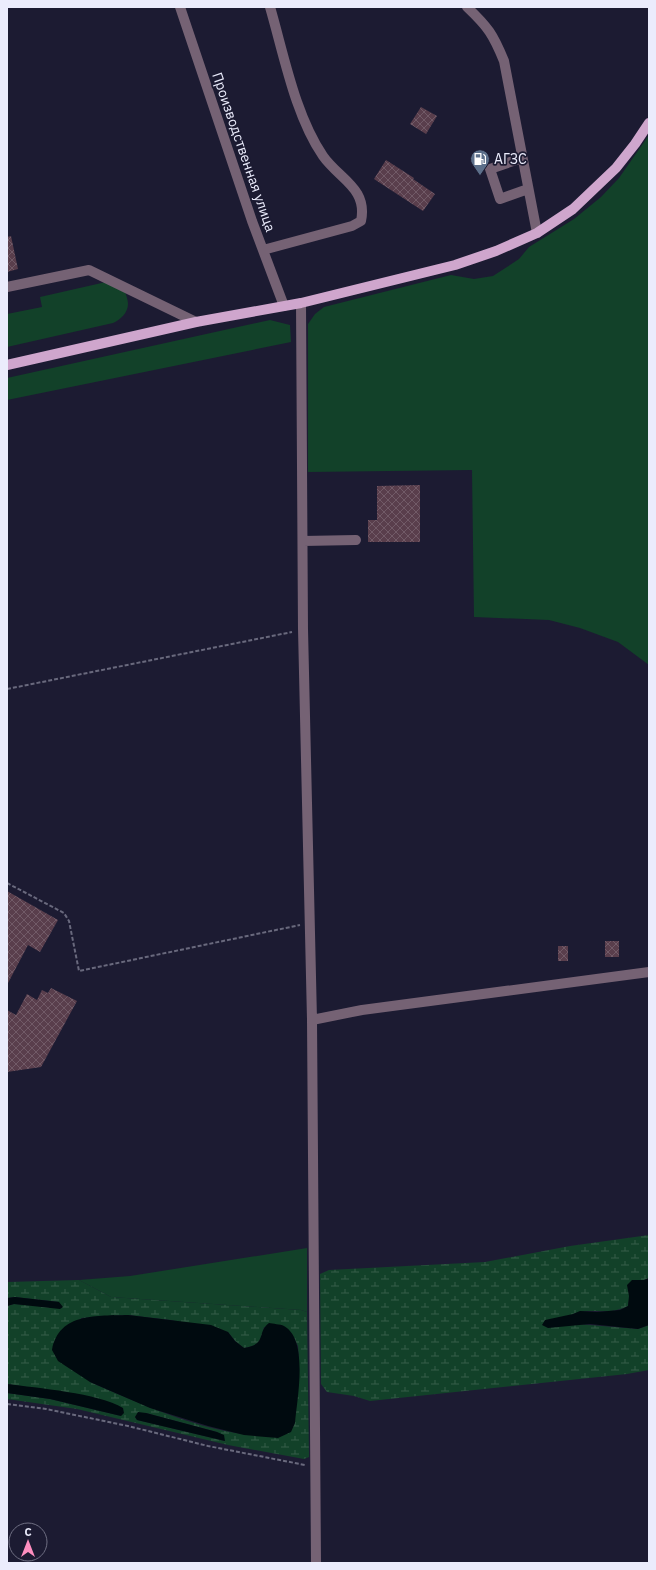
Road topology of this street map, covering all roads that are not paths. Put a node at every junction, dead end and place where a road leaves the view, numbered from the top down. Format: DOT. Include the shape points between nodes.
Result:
graph roads {
  1 [pos="180,7"];
  2 [pos="270,7"];
  3 [pos="467,7"];
  4 [pos="649,123"];
  5 [pos="522,158"];
  6 [pos="528,189"];
  7 [pos="536,233"];
  8 [pos="263,250"];
  9 [pos="7,287"];
  10 [pos="301,303"];
  11 [pos="284,306"];
  12 [pos="196,322"];
  13 [pos="7,365"];
  14 [pos="356,540"];
  15 [pos="303,541"];
  16 [pos="649,972"];
  17 [pos="312,1020"];
  18 [pos="316,1563"];
  1 -- 8 [label="street, Производственная улица"];
  2 -- 8 [label="street" via="297,100 312,138 324,158 357,192 363,211 361,221 352,226"];
  3 -- 5 [label="street" via="495,38 504,61"];
  4 -- 7 [label="main road" via="621,162 595,189 573,209"];
  5 -- 6 [label="street"];
  5 -- 6 [label="street" via="490,169 500,199"];
  6 -- 7 [label="street"];
  7 -- 10 [label="main road" via="496,252 455,265"];
  8 -- 11 [label="street, Производственная улица"];
  9 -- 12 [label="street" via="89,270"];
  10 -- 11 [label="main road"];
  10 -- 15 [label="street"];
  11 -- 12 [label="main road"];
  12 -- 13 [label="main road"];
  14 -- 15 [label="street"];
  15 -- 17 [label="street"];
  16 -- 17 [label="street" via="369,1008"];
  17 -- 18 [label="street"];
}
